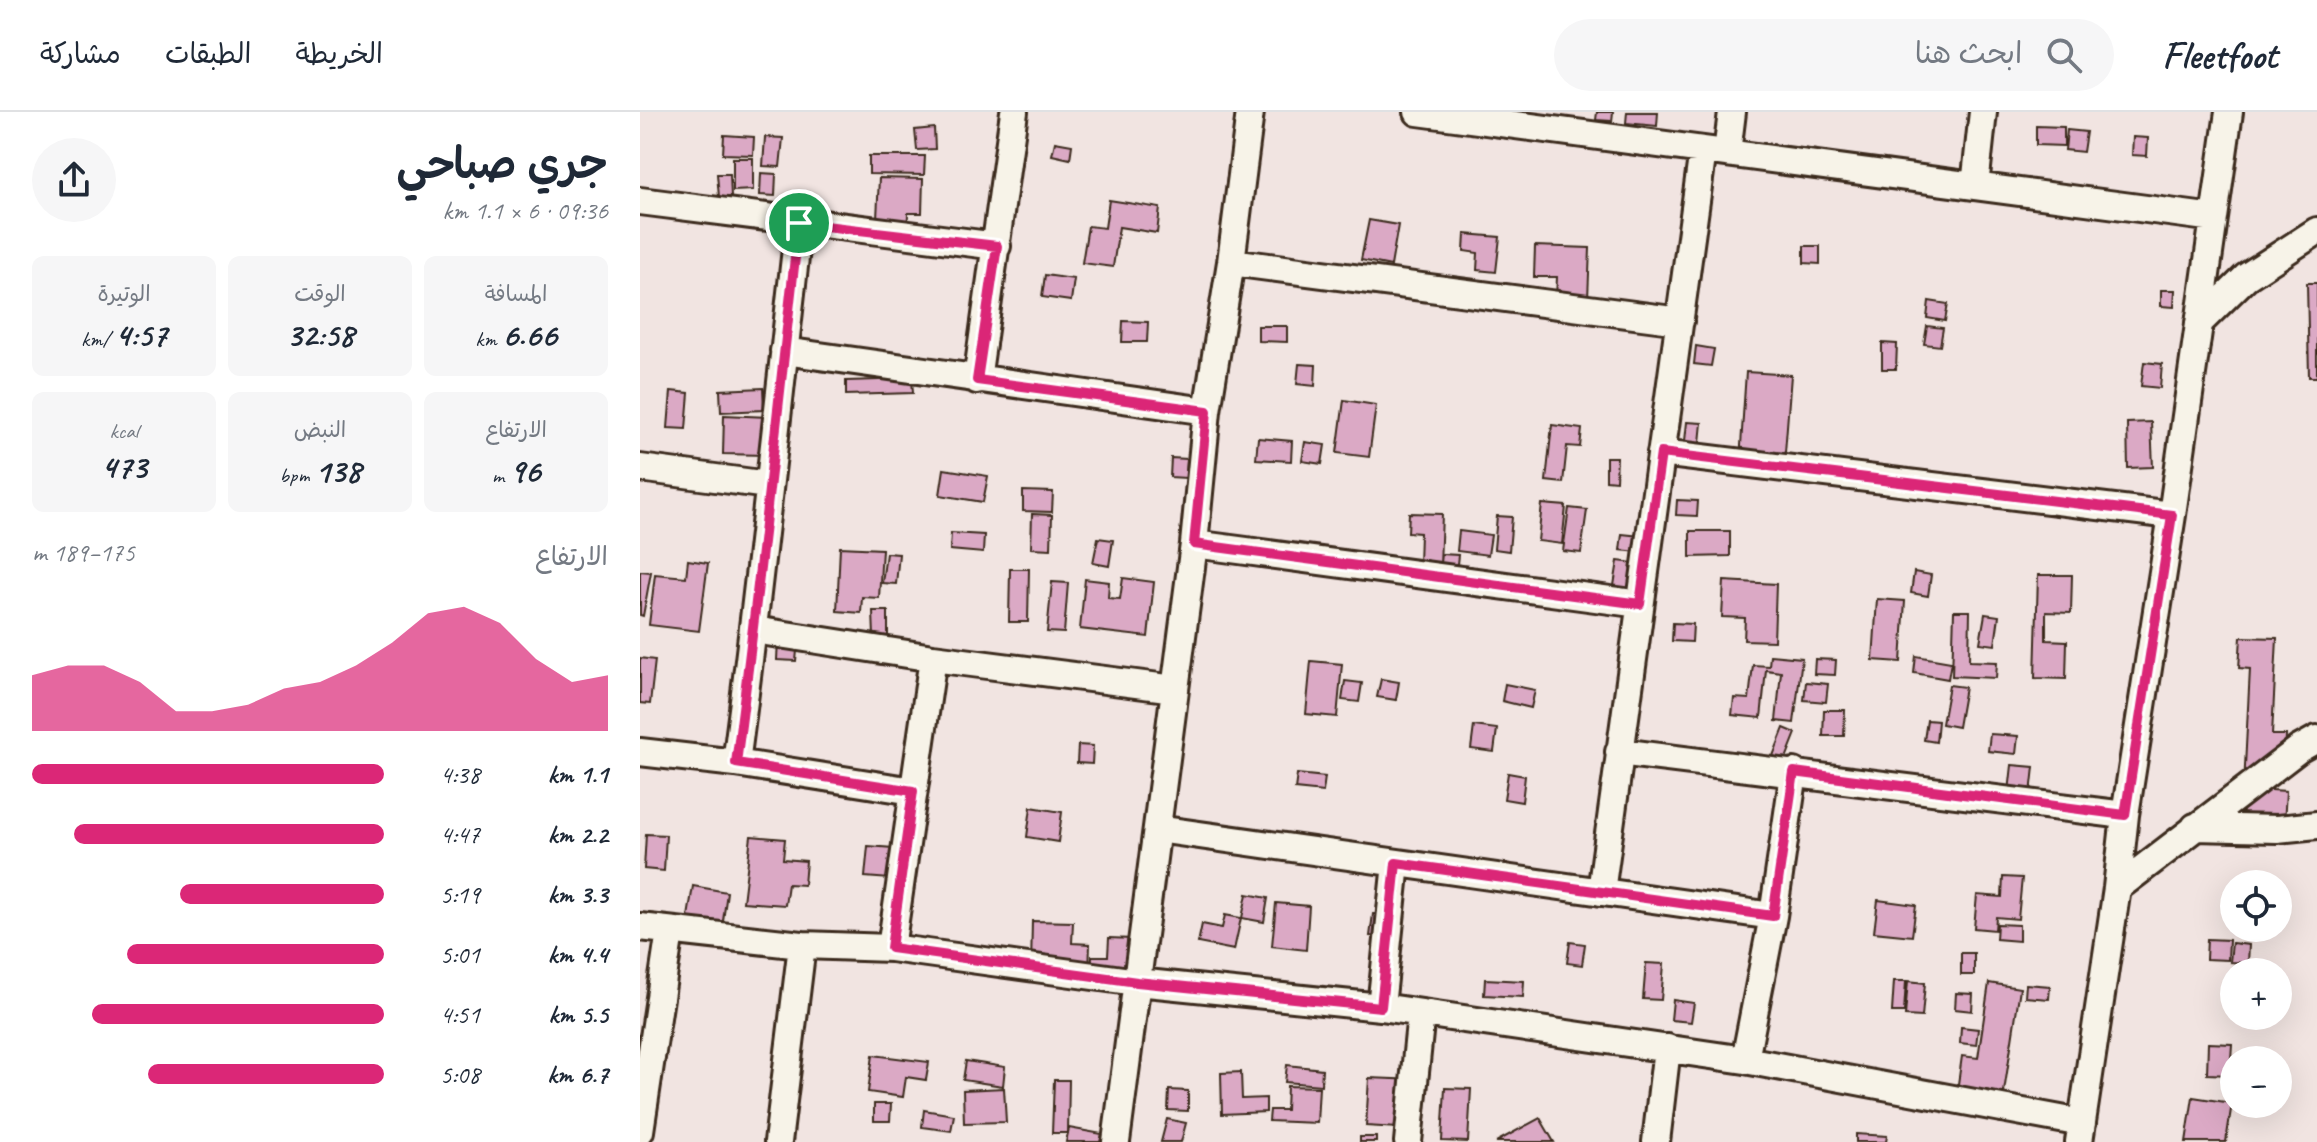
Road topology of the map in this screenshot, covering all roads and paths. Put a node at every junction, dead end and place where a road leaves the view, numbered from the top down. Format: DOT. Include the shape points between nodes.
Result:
graph roads {
  1 [pos="1014,112"];
  2 [pos="1250,112"];
  3 [pos="1418,112"];
  4 [pos="1732,112"];
  5 [pos="1983,112"];
  6 [pos="2229,112"];
  7 [pos="1715,152"];
  8 [pos="1975,186"];
  9 [pos="640,201"];
  10 [pos="2214,218"];
  11 [pos="799,223"];
  12 [pos="2317,231"];
  13 [pos="997,246"];
  14 [pos="1231,262"];
  15 [pos="1680,321"];
  16 [pos="2199,323"];
  17 [pos="784,351"];
  18 [pos="977,380"];
  19 [pos="1207,411"];
  20 [pos="1661,453"];
  21 [pos="640,468"];
  22 [pos="768,485"];
  23 [pos="2172,515"];
  24 [pos="1194,544"];
  25 [pos="1640,604"];
  26 [pos="754,630"];
  27 [pos="933,658"];
  28 [pos="1175,689"];
  29 [pos="2317,739"];
  30 [pos="640,752"];
  31 [pos="1619,752"];
  32 [pos="736,763"];
  33 [pos="1794,772"];
  34 [pos="913,791"];
  35 [pos="2125,815"];
  36 [pos="2317,825"];
  37 [pos="2195,827"];
  38 [pos="1157,829"];
  39 [pos="1396,863"];
  40 [pos="2117,888"];
  41 [pos="1601,892"];
  42 [pos="1773,916"];
  43 [pos="640,927"];
  44 [pos="670,931"];
  45 [pos="802,945"];
  46 [pos="891,948"];
  47 [pos="1137,982"];
  48 [pos="1381,1007"];
  49 [pos="1421,1013"];
  50 [pos="1667,1048"];
  51 [pos="1745,1060"];
  52 [pos="640,1131"];
  53 [pos="2081,1132"];
  54 [pos="778,1142"];
  55 [pos="1116,1142"];
  56 [pos="1408,1142"];
  57 [pos="1656,1142"];
  1 -- 13 [label="street"];
  2 -- 14 [label="street"];
  3 -- 7 [label="street"];
  4 -- 7 [label="street"];
  5 -- 8 [label="street"];
  6 -- 10 [label="street"];
  7 -- 8 [label="street"];
  7 -- 15 [label="street"];
  8 -- 10 [label="street"];
  9 -- 11 [label="street"];
  10 -- 16 [label="street"];
  11 -- 13 [label="street"];
  11 -- 17 [label="street"];
  12 -- 16 [label="street" via="2246,277"];
  13 -- 18 [label="street"];
  14 -- 15 [label="street"];
  14 -- 19 [label="street"];
  15 -- 20 [label="street"];
  16 -- 23 [label="street"];
  17 -- 18 [label="street"];
  17 -- 22 [label="street"];
  18 -- 19 [label="street"];
  19 -- 24 [label="street"];
  20 -- 23 [label="street"];
  20 -- 25 [label="street"];
  21 -- 22 [label="street"];
  22 -- 26 [label="street"];
  23 -- 35 [label="street"];
  24 -- 25 [label="street"];
  24 -- 28 [label="street"];
  25 -- 31 [label="street"];
  26 -- 27 [label="street"];
  26 -- 32 [label="street"];
  27 -- 28 [label="street"];
  27 -- 34 [label="street"];
  28 -- 38 [label="street"];
  29 -- 37 [label="street"];
  30 -- 32 [label="street"];
  31 -- 33 [label="street"];
  31 -- 41 [label="street"];
  32 -- 34 [label="street"];
  33 -- 35 [label="street"];
  33 -- 42 [label="street"];
  34 -- 46 [label="street"];
  35 -- 40 [label="street"];
  36 -- 37 [label="street"];
  37 -- 40 [label="street"];
  38 -- 39 [label="street"];
  38 -- 47 [label="street"];
  39 -- 41 [label="street"];
  39 -- 48 [label="street"];
  40 -- 53 [label="street"];
  41 -- 42 [label="street"];
  42 -- 51 [label="street"];
  43 -- 44 [label="street"];
  44 -- 45 [label="street"];
  44 -- 52 [label="street"];
  45 -- 46 [label="street"];
  45 -- 54 [label="street"];
  46 -- 47 [label="street"];
  47 -- 48 [label="street"];
  47 -- 55 [label="street"];
  48 -- 49 [label="street"];
  49 -- 50 [label="street"];
  49 -- 56 [label="street"];
  50 -- 51 [label="street"];
  50 -- 57 [label="street"];
  51 -- 53 [label="street"];
}
